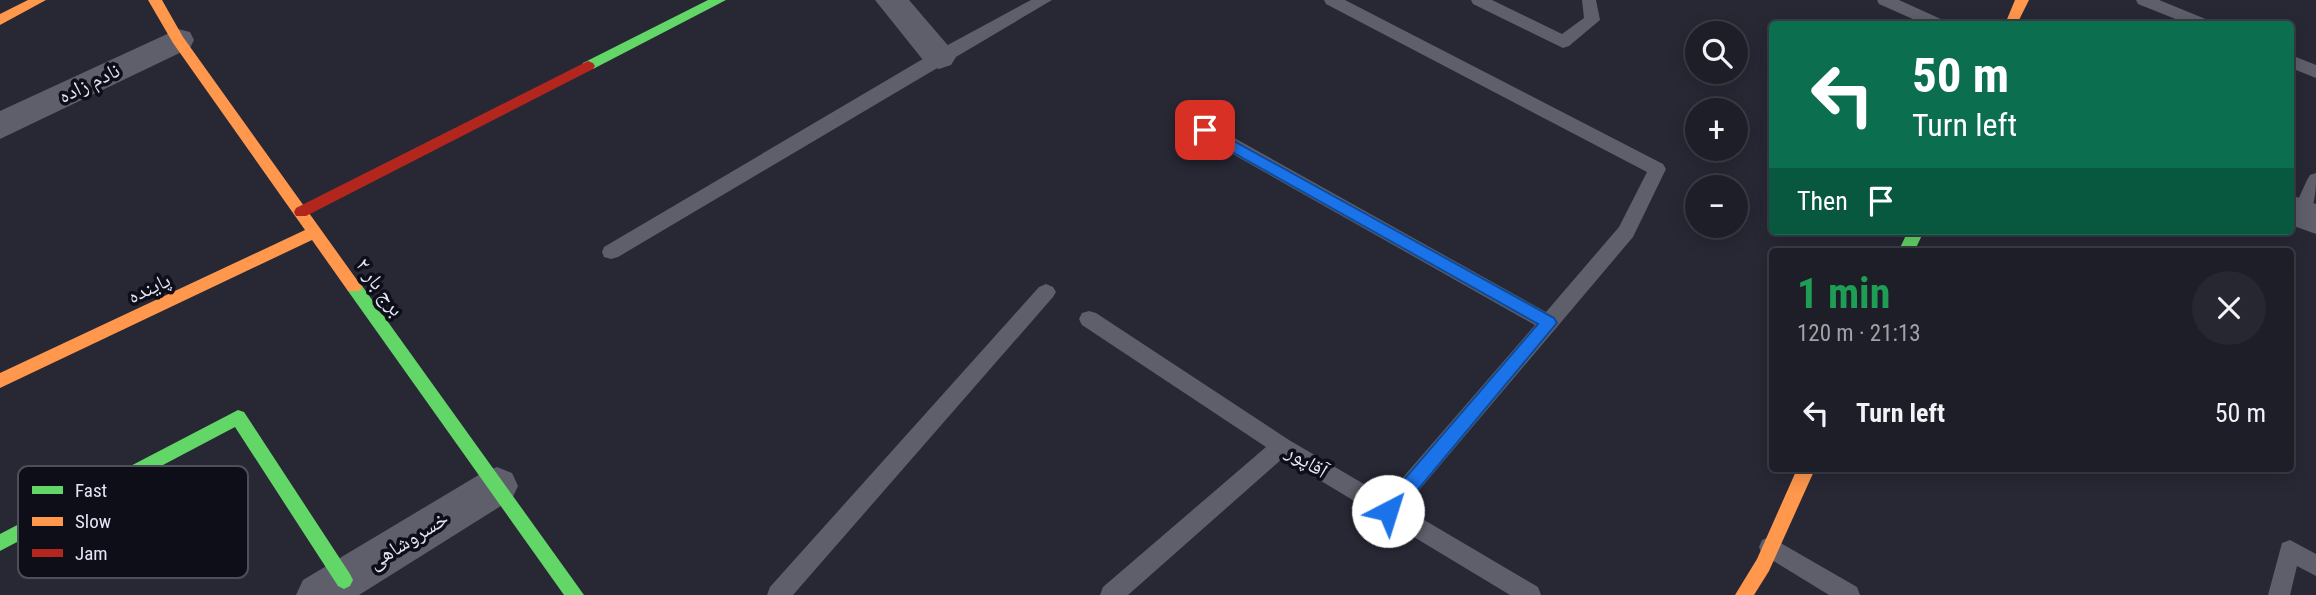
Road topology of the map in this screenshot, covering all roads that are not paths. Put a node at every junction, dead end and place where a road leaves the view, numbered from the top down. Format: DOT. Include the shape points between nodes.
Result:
graph roads {
  1 [pos="39,0"];
  2 [pos="155,0"];
  3 [pos="719,0"];
  4 [pos="891,0"];
  5 [pos="1044,0"];
  6 [pos="1332,0"];
  7 [pos="1479,0"];
  8 [pos="1588,0"];
  9 [pos="1885,0"];
  10 [pos="2022,0"];
  11 [pos="2144,0"];
  12 [pos="0,20"];
  13 [pos="1930,21"];
  14 [pos="2012,21"];
  15 [pos="2195,21"];
  16 [pos="178,40"];
  17 [pos="939,57"];
  18 [pos="2294,62"];
  19 [pos="2316,72"];
  20 [pos="0,126"];
  21 [pos="1205,130"];
  22 [pos="2316,180"];
  23 [pos="301,212"];
  24 [pos="2302,214"];
  25 [pos="315,232"];
  26 [pos="611,252"];
  27 [pos="1046,292"];
  28 [pos="1089,319"];
  29 [pos="1549,323"];
  30 [pos="0,381"];
  31 [pos="1282,446"];
  32 [pos="145,466"];
  33 [pos="1805,472"];
  34 [pos="497,486"];
  35 [pos="1388,511"];
  36 [pos="18,533"];
  37 [pos="0,543"];
  38 [pos="1770,547"];
  39 [pos="2316,566"];
  40 [pos="332,587"];
  41 [pos="575,595"];
  42 [pos="778,595"];
  43 [pos="1111,595"];
  44 [pos="1530,595"];
  45 [pos="1744,595"];
  46 [pos="1849,595"];
  47 [pos="2279,595"];
  1 -- 12 [label="street"];
  2 -- 16 [label="street, برج بار ۲"];
  3 -- 23 [label="street"];
  4 -- 17 [label="street"];
  5 -- 17 [label="lane"];
  6 -- 29 [label="lane" via="1657,169 1626,232"];
  7 -- 8 [label="lane" via="1563,41 1592,20"];
  9 -- 13 [label="lane"];
  10 -- 14 [label="street"];
  11 -- 15 [label="lane"];
  16 -- 20 [label="street, نادم زاده"];
  16 -- 23 [label="street, برج بار ۲"];
  17 -- 26 [label="lane"];
  18 -- 19 [label="lane"];
  21 -- 29 [label="lane"];
  22 -- 24 [label="lane"];
  23 -- 25 [label="street, برج بار ۲"];
  25 -- 30 [label="street, پاینده"];
  25 -- 34 [label="street, برج بار ۲"];
  27 -- 42 [label="lane"];
  28 -- 31 [label="lane, آقاپور"];
  29 -- 35 [label="lane"];
  31 -- 35 [label="lane, آقاپور"];
  31 -- 43 [label="lane"];
  32 -- 40 [label="street" via="238,417"];
  33 -- 38 [label="street"];
  34 -- 40 [label="street, خسروشاهی"];
  34 -- 41 [label="street, برج بار ۲"];
  35 -- 44 [label="lane, آقاپور"];
  36 -- 37 [label="street"];
  38 -- 45 [label="street"];
  38 -- 46 [label="lane"];
  39 -- 47 [label="lane" via="2290,550"];
}
